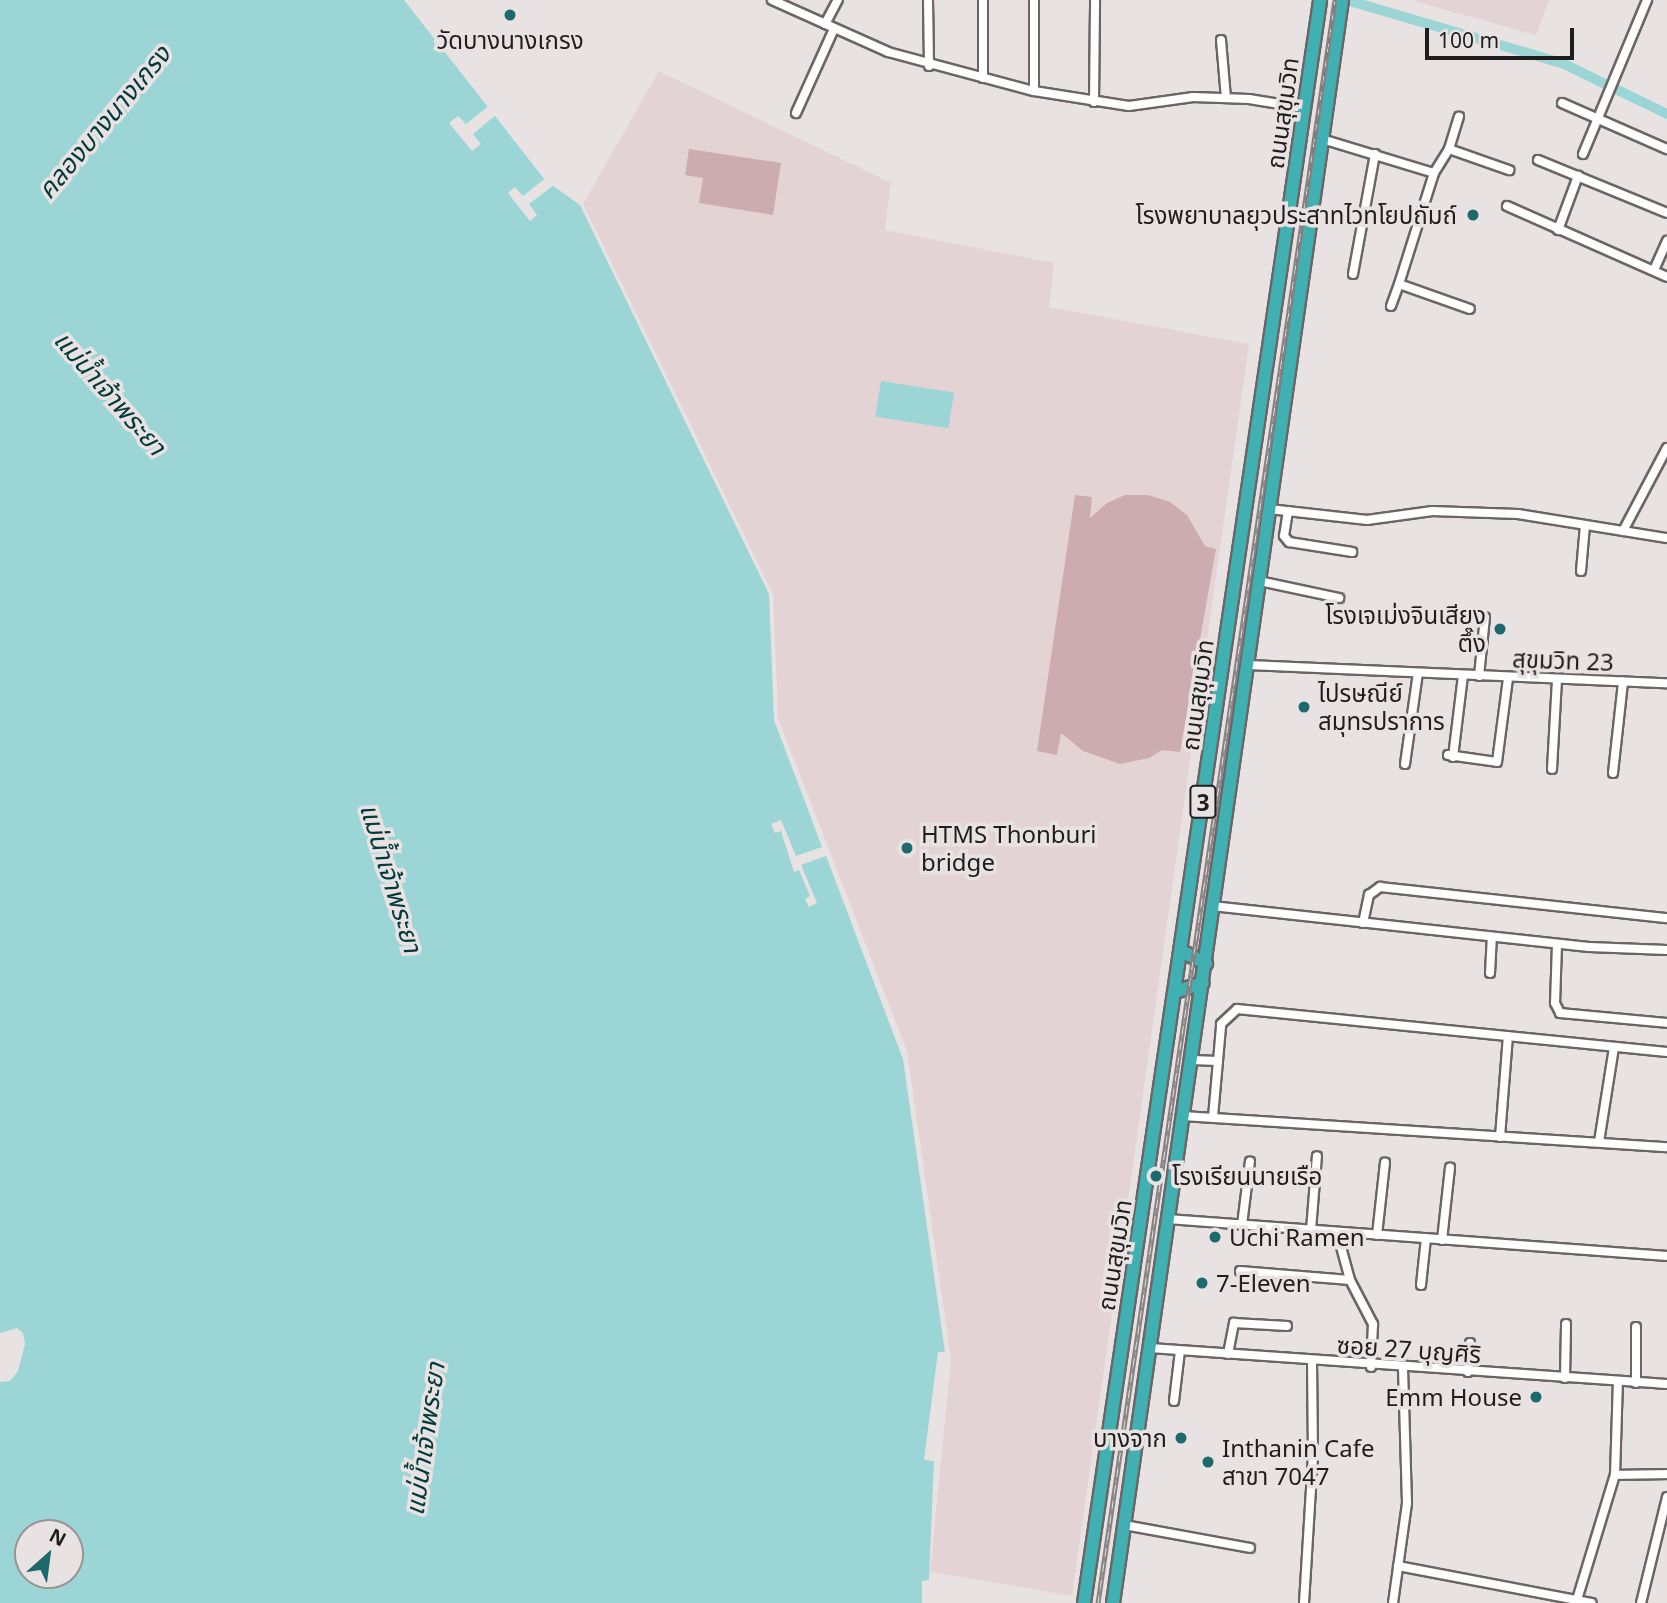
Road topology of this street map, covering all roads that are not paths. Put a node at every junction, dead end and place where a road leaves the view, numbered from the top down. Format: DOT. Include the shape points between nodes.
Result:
graph roads {
  1 [pos="772,0"];
  2 [pos="838,0"];
  3 [pos="928,0"];
  4 [pos="982,0"];
  5 [pos="1034,0"];
  6 [pos="1095,0"];
  7 [pos="1320,0"];
  8 [pos="1342,0"];
  9 [pos="1647,0"];
  10 [pos="825,24"];
  11 [pos="834,29"];
  12 [pos="1222,40"];
  13 [pos="929,66"];
  14 [pos="983,78"];
  15 [pos="1034,90"];
  16 [pos="1226,98"];
  17 [pos="1094,102"];
  18 [pos="1562,103"];
  19 [pos="1304,108"];
  20 [pos="796,113"];
  21 [pos="1596,115"];
  22 [pos="1460,117"];
  23 [pos="1322,139"];
  24 [pos="1449,149"];
  25 [pos="1667,149"];
  26 [pos="1583,154"];
  27 [pos="1375,155"];
  28 [pos="1538,160"];
  29 [pos="1509,170"];
  30 [pos="1434,173"];
  31 [pos="1578,176"];
  32 [pos="1507,206"];
  33 [pos="1667,213"];
  34 [pos="1558,230"];
  35 [pos="1667,241"];
  36 [pos="1654,270"];
  37 [pos="1353,274"];
  38 [pos="1667,277"];
  39 [pos="1399,284"];
  40 [pos="1391,306"];
  41 [pos="1470,309"];
  42 [pos="1667,448"];
  43 [pos="1269,509"];
  44 [pos="1287,511"];
  45 [pos="1585,525"];
  46 [pos="1623,531"];
  47 [pos="1667,538"];
  48 [pos="1352,552"];
  49 [pos="1581,571"];
  50 [pos="1259,581"];
  51 [pos="1339,598"];
  52 [pos="1485,617"];
  53 [pos="1247,665"];
  54 [pos="1418,673"];
  55 [pos="1463,676"];
  56 [pos="1479,677"];
  57 [pos="1508,678"];
  58 [pos="1557,680"];
  59 [pos="1623,682"];
  60 [pos="1667,683"];
  61 [pos="1405,764"];
  62 [pos="1552,769"];
  63 [pos="1613,773"];
  64 [pos="1212,906"];
  65 [pos="1667,918"];
  66 [pos="1363,923"];
  67 [pos="1492,937"];
  68 [pos="1557,944"];
  69 [pos="1667,950"];
  70 [pos="1181,951"];
  71 [pos="1206,963"];
  72 [pos="1490,973"];
  73 [pos="1203,983"];
  74 [pos="1175,992"];
  75 [pos="1667,1023"];
  76 [pos="1508,1036"];
  77 [pos="1614,1047"];
  78 [pos="1667,1052"];
  79 [pos="1192,1060"];
  80 [pos="1218,1061"];
  81 [pos="1183,1116"];
  82 [pos="1213,1117"];
  83 [pos="1500,1137"];
  84 [pos="1599,1142"];
  85 [pos="1667,1147"];
  86 [pos="1317,1156"];
  87 [pos="1250,1161"];
  88 [pos="1385,1162"];
  89 [pos="1450,1167"];
  90 [pos="1168,1219"];
  91 [pos="1242,1225"];
  92 [pos="1311,1230"];
  93 [pos="1337,1232"];
  94 [pos="1377,1235"];
  95 [pos="1426,1238"];
  96 [pos="1442,1240"];
  97 [pos="1667,1256"];
  98 [pos="1240,1271"];
  99 [pos="1350,1280"];
  100 [pos="1421,1285"];
  101 [pos="1566,1324"];
  102 [pos="1287,1326"];
  103 [pos="1636,1327"];
  104 [pos="1470,1343"];
  105 [pos="1150,1348"];
  106 [pos="1180,1351"];
  107 [pos="1228,1354"];
  108 [pos="1312,1361"];
  109 [pos="1371,1367"];
  110 [pos="1402,1368"];
  111 [pos="1468,1372"];
  112 [pos="1565,1378"];
  113 [pos="1618,1382"];
  114 [pos="1636,1383"];
  115 [pos="1667,1384"];
  116 [pos="1174,1401"];
  117 [pos="1667,1474"];
  118 [pos="1615,1475"];
  119 [pos="1667,1497"];
  120 [pos="1124,1525"];
  121 [pos="1250,1548"];
  122 [pos="1398,1566"];
  123 [pos="1577,1601"];
  124 [pos="1084,1603"];
  125 [pos="1113,1603"];
  126 [pos="1304,1603"];
  127 [pos="1393,1603"];
  128 [pos="1592,1603"];
  129 [pos="1641,1603"];
  1 -- 10 [label="street"];
  2 -- 10 [label="street"];
  3 -- 13 [label="street"];
  4 -- 14 [label="street"];
  5 -- 15 [label="street"];
  6 -- 17 [label="street"];
  7 -- 19 [label="highway, ถนนสุขุมวิท / 3"];
  8 -- 23 [label="highway, ถนนสุขุมวิท / 3"];
  9 -- 21 [label="street"];
  10 -- 11 [label="street"];
  11 -- 13 [label="street"];
  11 -- 20 [label="street"];
  12 -- 16 [label="street"];
  13 -- 14 [label="street"];
  14 -- 15 [label="street"];
  15 -- 17 [label="street"];
  16 -- 17 [label="street" via="1193,97 1129,106"];
  16 -- 19 [label="street"];
  18 -- 21 [label="street"];
  19 -- 70 [label="highway, ถนนสุขุมวิท / 3"];
  21 -- 25 [label="street"];
  21 -- 26 [label="street"];
  22 -- 24 [label="street"];
  23 -- 27 [label="street"];
  23 -- 43 [label="highway, ถนนสุขุมวิท / 3"];
  24 -- 29 [label="street"];
  24 -- 30 [label="street"];
  27 -- 30 [label="street"];
  27 -- 37 [label="street"];
  28 -- 31 [label="street"];
  30 -- 39 [label="street"];
  31 -- 33 [label="street"];
  31 -- 34 [label="street"];
  32 -- 34 [label="street"];
  34 -- 36 [label="street"];
  35 -- 36 [label="street"];
  36 -- 38 [label="street"];
  39 -- 40 [label="street"];
  39 -- 41 [label="street"];
  42 -- 46 [label="street"];
  43 -- 44 [label="street"];
  43 -- 50 [label="highway, ถนนสุขุมวิท / 3"];
  44 -- 45 [label="street" via="1367,520 1432,511 1518,514"];
  44 -- 48 [label="street" via="1284,536 1289,542"];
  45 -- 46 [label="street"];
  45 -- 49 [label="street"];
  46 -- 47 [label="street"];
  50 -- 51 [label="street"];
  50 -- 53 [label="highway, ถนนสุขุมวิท / 3"];
  52 -- 56 [label="street"];
  53 -- 54 [label="street, สุขุมวิท 23"];
  53 -- 64 [label="highway, ถนนสุขุมวิท / 3"];
  54 -- 55 [label="street, สุขุมวิท 23"];
  54 -- 61 [label="street"];
  55 -- 56 [label="street, สุขุมวิท 23"];
  55 -- 57 [label="street" via="1451,756 1497,762"];
  56 -- 57 [label="street, สุขุมวิท 23"];
  57 -- 58 [label="street, สุขุมวิท 23"];
  58 -- 59 [label="street, สุขุมวิท 23"];
  58 -- 62 [label="street"];
  59 -- 60 [label="street, สุขุมวิท 23"];
  59 -- 63 [label="street"];
  64 -- 66 [label="street"];
  64 -- 71 [label="highway, ถนนสุขุมวิท / 3"];
  65 -- 66 [label="street" via="1380,887 1369,895"];
  66 -- 67 [label="street"];
  67 -- 68 [label="street"];
  67 -- 72 [label="street"];
  68 -- 69 [label="street"];
  68 -- 75 [label="street" via="1555,1003 1560,1013"];
  70 -- 71 [label="highway"];
  70 -- 74 [label="highway, ถนนสุขุมวิท / 3"];
  71 -- 73 [label="highway, ถนนสุขุมวิท / 3"];
  73 -- 74 [label="highway"];
  73 -- 79 [label="highway, ถนนสุขุมวิท / 3"];
  74 -- 124 [label="highway, ถนนสุขุมวิท / 3"];
  76 -- 77 [label="street"];
  76 -- 80 [label="street" via="1237,1009 1221,1024"];
  76 -- 83 [label="street"];
  77 -- 78 [label="street"];
  77 -- 84 [label="street"];
  79 -- 80 [label="street"];
  79 -- 81 [label="highway, ถนนสุขุมวิท / 3"];
  80 -- 82 [label="street"];
  81 -- 82 [label="street"];
  81 -- 90 [label="highway, ถนนสุขุมวิท / 3"];
  82 -- 83 [label="street"];
  83 -- 84 [label="street"];
  84 -- 85 [label="street"];
  86 -- 92 [label="street"];
  87 -- 91 [label="street"];
  88 -- 94 [label="street"];
  89 -- 96 [label="street"];
  90 -- 91 [label="street"];
  90 -- 105 [label="highway, ถนนสุขุมวิท / 3"];
  91 -- 92 [label="street"];
  92 -- 93 [label="street"];
  93 -- 94 [label="street"];
  93 -- 99 [label="street"];
  94 -- 95 [label="street"];
  95 -- 96 [label="street"];
  95 -- 100 [label="street"];
  96 -- 97 [label="street"];
  98 -- 99 [label="street"];
  99 -- 109 [label="street" via="1373,1324"];
  101 -- 112 [label="street"];
  102 -- 107 [label="street" via="1234,1323"];
  103 -- 114 [label="street"];
  104 -- 111 [label="street"];
  105 -- 106 [label="street, ซอย 27 บุญศิริ"];
  105 -- 120 [label="highway, ถนนสุขุมวิท / 3"];
  106 -- 107 [label="street, ซอย 27 บุญศิริ"];
  106 -- 116 [label="street"];
  107 -- 108 [label="street, ซอย 27 บุญศิริ"];
  108 -- 109 [label="street, ซอย 27 บุญศิริ"];
  108 -- 126 [label="street" via="1313,1456"];
  109 -- 110 [label="street, ซอย 27 บุญศิริ"];
  110 -- 111 [label="street, ซอย 27 บุญศิริ"];
  110 -- 122 [label="street" via="1407,1503"];
  111 -- 112 [label="street, ซอย 27 บุญศิริ"];
  112 -- 113 [label="street, ซอย 27 บุญศิริ"];
  113 -- 114 [label="street, ซอย 27 บุญศิริ"];
  113 -- 118 [label="street"];
  114 -- 115 [label="street, ซอย 27 บุญศิริ"];
  117 -- 118 [label="street"];
  118 -- 123 [label="street"];
  119 -- 129 [label="street"];
  120 -- 121 [label="street"];
  120 -- 125 [label="highway, ถนนสุขุมวิท / 3"];
  122 -- 123 [label="street"];
  122 -- 127 [label="street"];
  123 -- 128 [label="street"];
}
